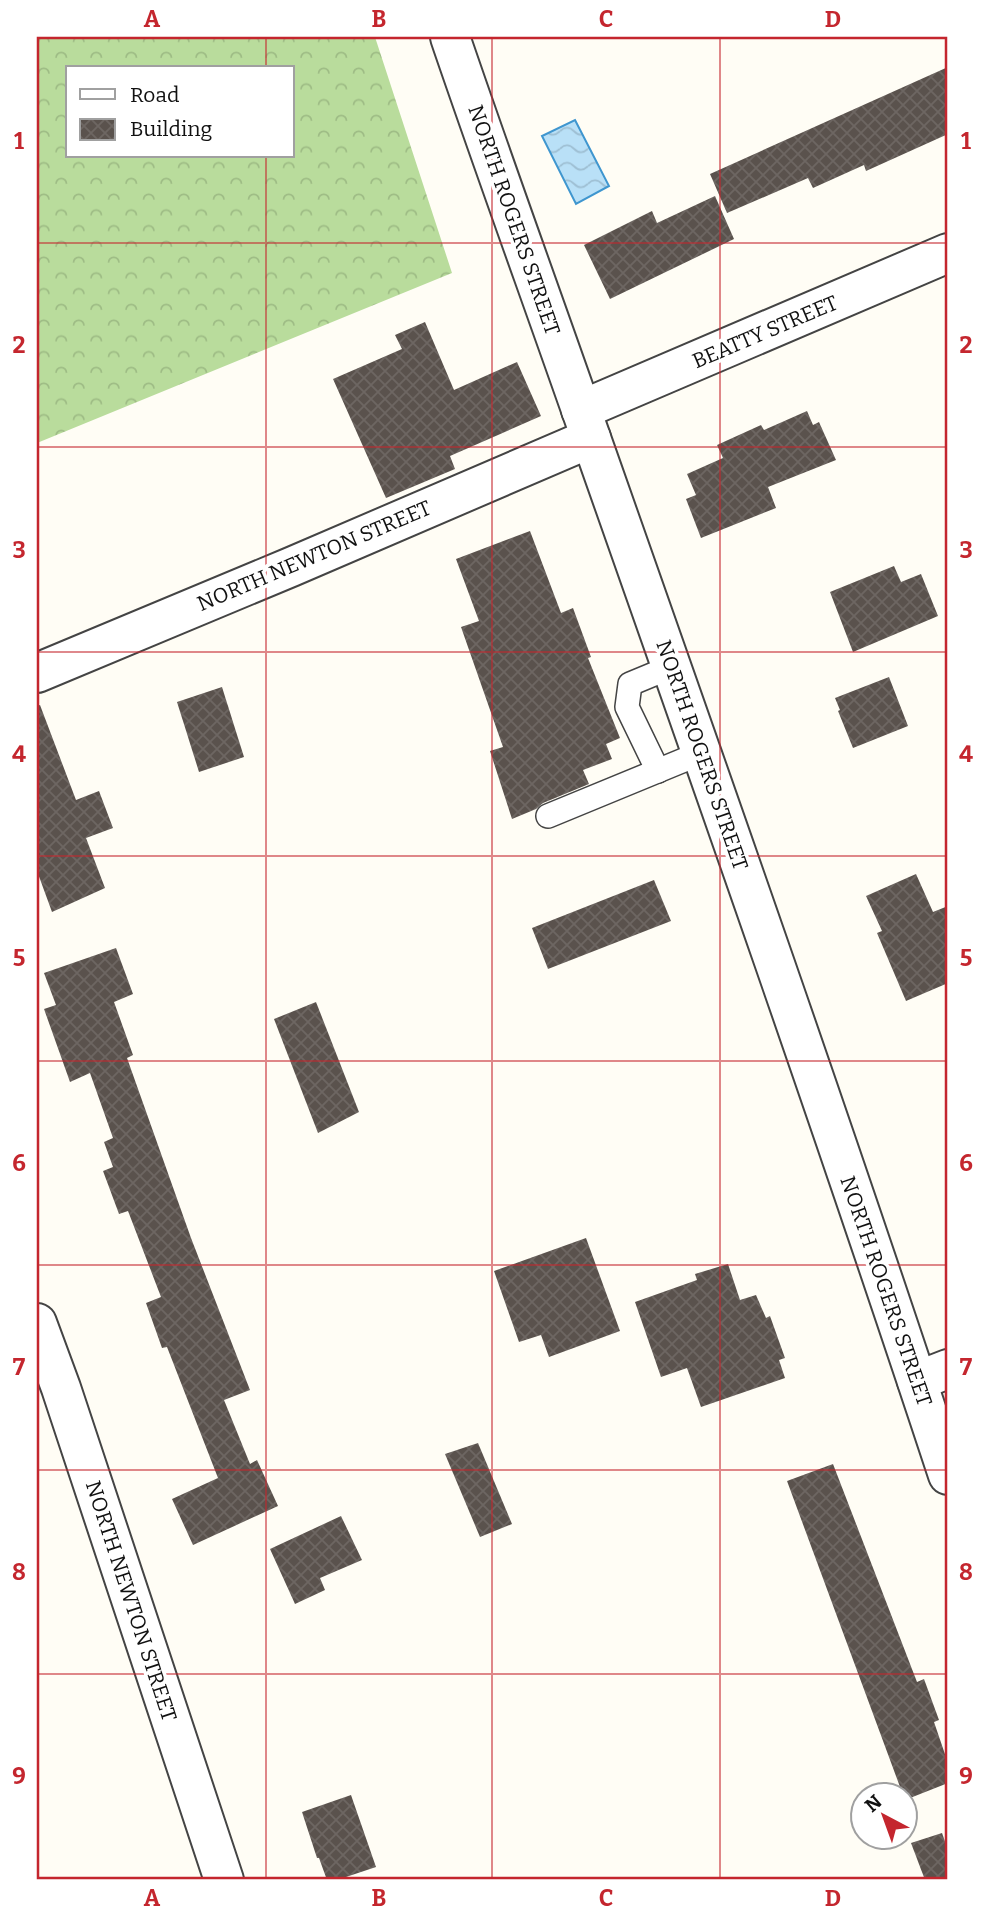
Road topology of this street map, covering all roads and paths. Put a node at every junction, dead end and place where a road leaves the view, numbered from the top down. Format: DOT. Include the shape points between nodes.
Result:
graph roads {
  1 [pos="450,37"];
  2 [pos="948,253"];
  3 [pos="586,424"];
  4 [pos="671,667"];
  5 [pos="37,673"];
  6 [pos="701,753"];
  7 [pos="658,771"];
  8 [pos="548,816"];
  9 [pos="37,1323"];
  10 [pos="933,1375"];
  11 [pos="948,1475"];
  12 [pos="224,1880"];
  1 -- 3 [label="street, NORTH ROGERS STREET"];
  2 -- 3 [label="street, BEATTY STREET"];
  3 -- 4 [label="street, NORTH ROGERS STREET"];
  3 -- 5 [label="street, NORTH NEWTON STREET" via="291,567"];
  4 -- 6 [label="street, NORTH ROGERS STREET"];
  4 -- 7 [label="lane" via="630,684 627,707"];
  6 -- 7 [label="lane"];
  6 -- 10 [label="street, NORTH ROGERS STREET"];
  7 -- 8 [label="lane"];
  9 -- 12 [label="street, NORTH NEWTON STREET"];
  10 -- 11 [label="street, NORTH ROGERS STREET"];
}
